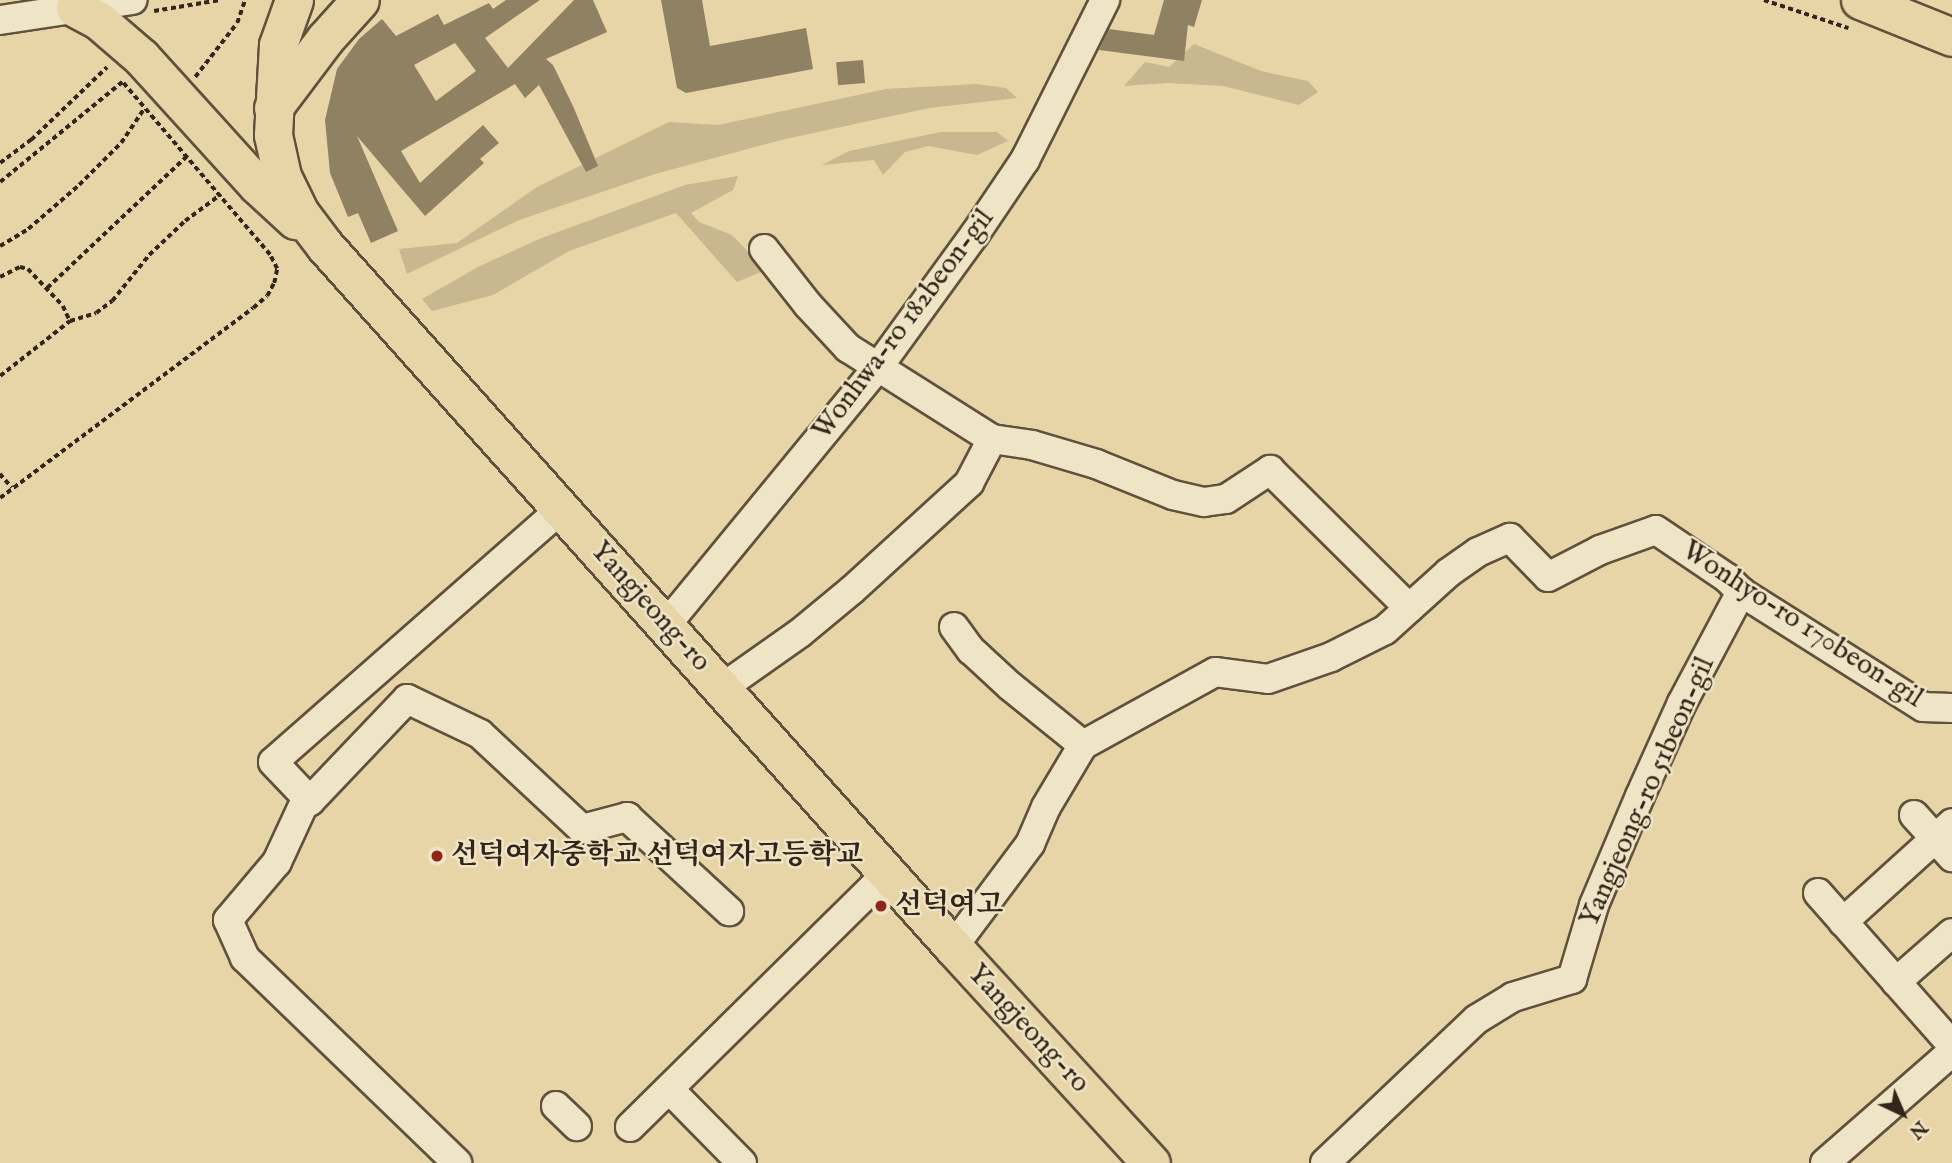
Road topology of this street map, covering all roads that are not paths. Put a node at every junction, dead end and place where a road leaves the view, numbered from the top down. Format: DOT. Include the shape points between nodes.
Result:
graph roads {
  1 [pos="10,0"];
  2 [pos="133,0"];
  3 [pos="294,0"];
  4 [pos="360,0"];
  5 [pos="1105,0"];
  6 [pos="0,2"];
  7 [pos="75,8"];
  8 [pos="1858,15"];
  9 [pos="0,20"];
  10 [pos="1952,37"];
  11 [pos="273,108"];
  12 [pos="324,246"];
  13 [pos="764,249"];
  14 [pos="879,366"];
  15 [pos="992,439"];
  16 [pos="561,509"];
  17 [pos="1741,592"];
  18 [pos="1409,608"];
  19 [pos="666,625"];
  20 [pos="954,627"];
  21 [pos="722,688"];
  22 [pos="1952,708"];
  23 [pos="1083,745"];
  24 [pos="307,797"];
  25 [pos="1913,814"];
  26 [pos="1946,840"];
  27 [pos="888,873"];
  28 [pos="1818,893"];
  29 [pos="729,911"];
  30 [pos="1843,922"];
  31 [pos="1952,933"];
  32 [pos="953,947"];
  33 [pos="1896,982"];
  34 [pos="1952,1045"];
  35 [pos="1952,1052"];
  36 [pos="669,1089"];
  37 [pos="556,1106"];
  38 [pos="577,1126"];
  39 [pos="630,1127"];
  40 [pos="457,1163"];
  41 [pos="742,1163"];
  42 [pos="1151,1163"];
  43 [pos="1325,1163"];
  44 [pos="1825,1163"];
  1 -- 6 [label="street"];
  2 -- 7 [label="street"];
  3 -- 11 [label="main road, Yangjeong-ro" via="278,45"];
  4 -- 11 [label="main road"];
  5 -- 14 [label="street, Wonhwa-ro 182beon-gil" via="1025,160"];
  7 -- 9 [label="street"];
  7 -- 12 [label="main road" via="98,20 141,57 159,103"];
  8 -- 10 [label="main road"];
  11 -- 12 [label="main road, Yangjeong-ro" via="273,135 282,176 300,213"];
  12 -- 16 [label="main road, Yangjeong-ro"];
  13 -- 14 [label="street" via="848,348"];
  14 -- 15 [label="street"];
  14 -- 19 [label="street, Wonhwa-ro 182beon-gil"];
  15 -- 18 [label="street" via="1032,445 1096,464 1173,495 1204,502 1226,499 1270,470"];
  15 -- 21 [label="street" via="969,483 852,590"];
  16 -- 19 [label="main road, Yangjeong-ro"];
  16 -- 24 [label="street" via="273,762"];
  17 -- 18 [label="street, Wonhyo-ro 170beon-gil" via="1656,530 1601,550 1548,577 1510,538 1468,559"];
  17 -- 22 [label="street, Wonhyo-ro 170beon-gil" via="1923,707"];
  17 -- 43 [label="street, Yangjeong-ro 51beon-gil" via="1640,796 1594,905 1572,979 1513,998 1477,1019"];
  18 -- 23 [label="street" via="1385,630 1331,657 1268,679 1215,672"];
  19 -- 21 [label="main road, Yangjeong-ro"];
  20 -- 23 [label="street" via="971,650 1010,686"];
  21 -- 27 [label="main road, Yangjeong-ro"];
  23 -- 32 [label="street" via="1030,844"];
  24 -- 29 [label="street" via="310,801 407,699 480,734 582,829 627,817"];
  24 -- 40 [label="street" via="277,862 228,920 245,958"];
  25 -- 26 [label="street"];
  26 -- 30 [label="street"];
  27 -- 32 [label="main road, Yangjeong-ro"];
  27 -- 36 [label="street"];
  28 -- 30 [label="street"];
  30 -- 33 [label="street"];
  31 -- 33 [label="street"];
  32 -- 42 [label="main road, Yangjeong-ro"];
  33 -- 34 [label="street"];
  35 -- 44 [label="street"];
  36 -- 39 [label="street"];
  36 -- 41 [label="street"];
  37 -- 38 [label="street"];
}
